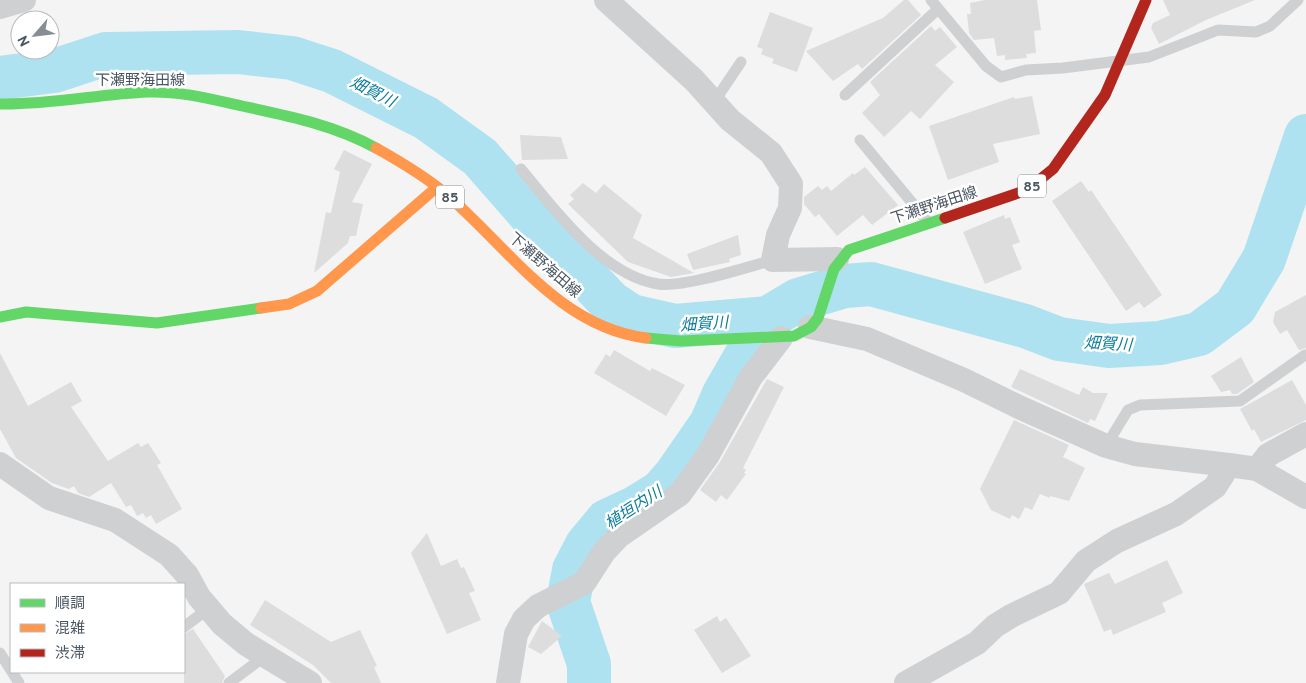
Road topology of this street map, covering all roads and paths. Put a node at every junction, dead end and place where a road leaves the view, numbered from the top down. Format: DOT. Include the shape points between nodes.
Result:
graph roads {
  1 [pos="24,0"];
  2 [pos="606,0"];
  3 [pos="1146,0"];
  4 [pos="1298,0"];
  5 [pos="934,4"];
  6 [pos="0,7"];
  7 [pos="1122,60"];
  8 [pos="741,62"];
  9 [pos="845,95"];
  10 [pos="714,102"];
  11 [pos="0,104"];
  12 [pos="860,140"];
  13 [pos="521,169"];
  14 [pos="437,187"];
  15 [pos="929,223"];
  16 [pos="774,260"];
  17 [pos="834,265"];
  18 [pos="0,317"];
  19 [pos="816,319"];
  20 [pos="773,338"];
  21 [pos="1305,355"];
  22 [pos="1306,434"];
  23 [pos="1106,446"];
  24 [pos="0,464"];
  25 [pos="1229,465"];
  26 [pos="1257,469"];
  27 [pos="1306,497"];
  28 [pos="209,608"];
  29 [pos="185,627"];
  30 [pos="0,653"];
  31 [pos="265,656"];
  32 [pos="10,669"];
  33 [pos="229,683"];
  34 [pos="310,683"];
  35 [pos="508,683"];
  36 [pos="906,683"];
  1 -- 6 [label="street"];
  2 -- 10 [label="street"];
  3 -- 7 [label="main road, 下瀬野海田線 / 85"];
  4 -- 7 [label="lane" via="1270,26 1256,32 1218,30 1149,57"];
  5 -- 7 [label="lane" via="986,66 1001,77 1026,70"];
  5 -- 9 [label="lane"];
  7 -- 15 [label="main road, 下瀬野海田線 / 85" via="1106,96 1053,169 1027,190"];
  8 -- 10 [label="lane"];
  10 -- 16 [label="street" via="730,120 771,154 791,184 790,208 778,235"];
  11 -- 14 [label="main road, 下瀬野海田線 / 85" via="20,105 88,95 184,93 317,123 343,132 364,141"];
  12 -- 15 [label="lane"];
  13 -- 16 [label="lane" via="573,229 602,256 636,278 660,285"];
  14 -- 18 [label="main road" via="317,292 289,304 157,323 47,313"];
  14 -- 20 [label="main road, 下瀬野海田線 / 85" via="543,286 591,320 625,334 655,341"];
  15 -- 17 [label="main road, 下瀬野海田線 / 85" via="849,250"];
  16 -- 17 [label="street"];
  17 -- 19 [label="main road"];
  19 -- 20 [label="main road, 下瀬野海田線 / 85" via="796,336"];
  19 -- 23 [label="street" via="964,380"];
  20 -- 35 [label="street" via="708,455 680,494 619,536 584,583 538,606 524,619 516,634"];
  21 -- 23 [label="lane" via="1240,401 1140,404 1128,410"];
  22 -- 26 [label="street" via="1268,455"];
  23 -- 25 [label="street" via="1135,454"];
  24 -- 28 [label="street" via="49,498 115,520 168,555 188,575"];
  25 -- 26 [label="street"];
  25 -- 36 [label="street" via="1214,487 1176,514 1117,541 1086,561 1059,593 1011,616 977,643"];
  26 -- 27 [label="street"];
  28 -- 29 [label="lane"];
  28 -- 31 [label="street" via="222,624"];
  30 -- 32 [label="lane"];
  31 -- 33 [label="lane"];
  31 -- 34 [label="street"];
}
